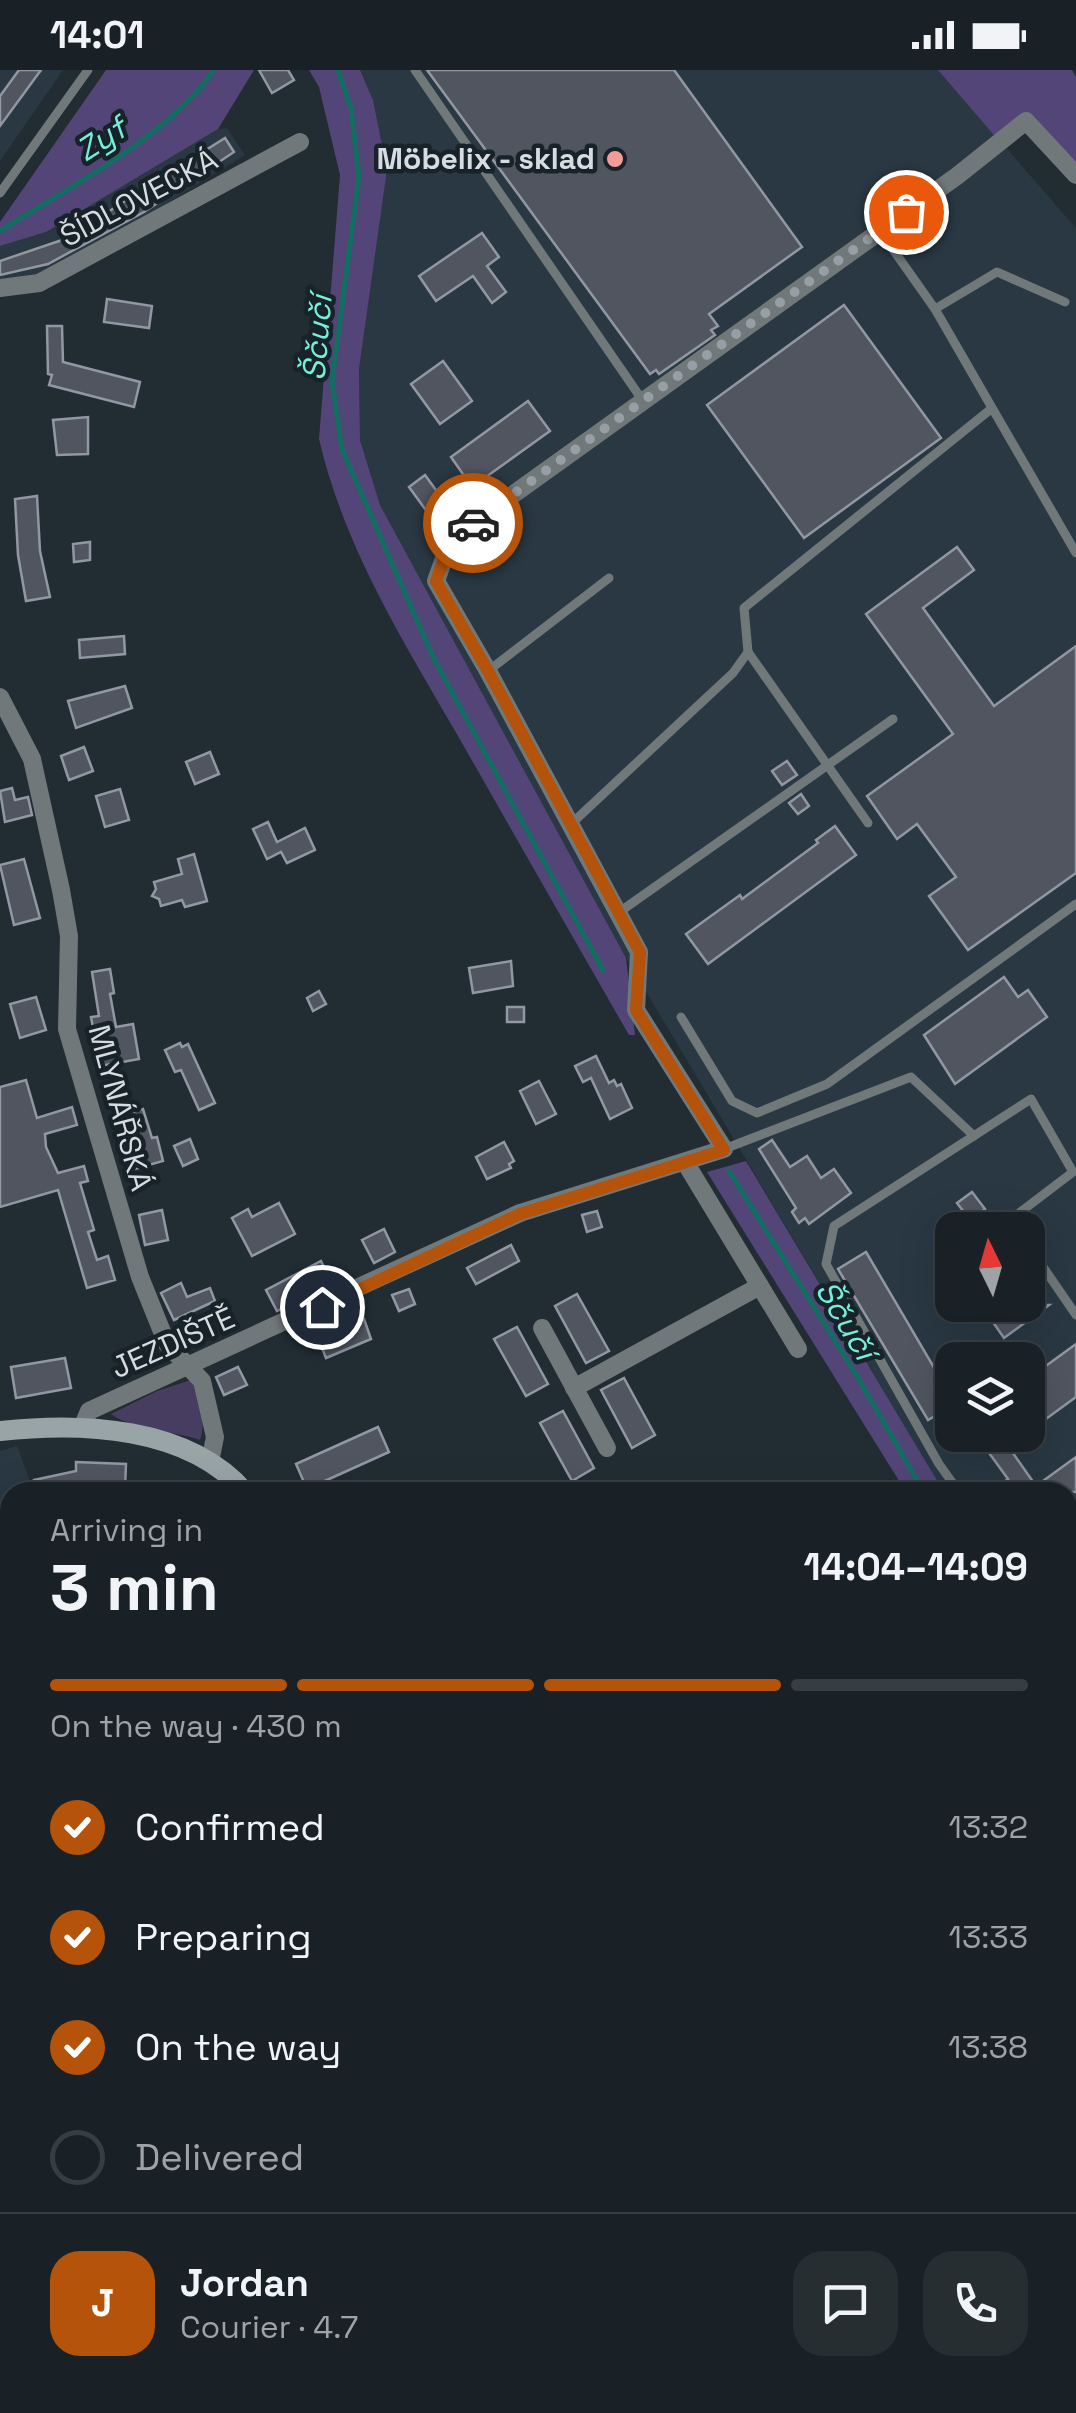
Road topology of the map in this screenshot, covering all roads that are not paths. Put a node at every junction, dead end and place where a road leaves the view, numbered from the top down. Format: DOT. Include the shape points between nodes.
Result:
graph roads {
  1 [pos="88,70"];
  2 [pos="415,70"];
  3 [pos="300,142"];
  4 [pos="1076,175"];
  5 [pos="0,192"];
  6 [pos="880,231"];
  7 [pos="0,288"];
  8 [pos="1065,302"];
  9 [pos="935,309"];
  10 [pos="643,401"];
  11 [pos="991,409"];
  12 [pos="1076,553"];
  13 [pos="609,578"];
  14 [pos="748,652"];
  15 [pos="488,671"];
  16 [pos="0,697"];
  17 [pos="893,718"];
  18 [pos="829,764"];
  19 [pos="868,823"];
  20 [pos="569,826"];
  21 [pos="1076,904"];
  22 [pos="618,913"];
  23 [pos="681,1017"];
  24 [pos="974,1136"];
  25 [pos="724,1150"];
  26 [pos="686,1162"];
  27 [pos="1020,1212"];
  28 [pos="1045,1270"];
  29 [pos="760,1286"];
  30 [pos="1076,1315"];
  31 [pos="542,1328"];
  32 [pos="798,1349"];
  33 [pos="187,1365"];
  34 [pos="574,1388"];
  35 [pos="82,1428"];
  36 [pos="0,1432"];
  37 [pos="607,1448"];
  38 [pos="210,1462"];
  39 [pos="233,1482"];
  40 [pos="952,1482"];
  1 -- 5 [label="lane"];
  2 -- 10 [label="lane"];
  3 -- 7 [label="street, ŠÍDLOVECKÁ" via="38,283"];
  4 -- 6 [label="street" via="1026,121"];
  6 -- 9 [label="lane"];
  6 -- 10 [label="street"];
  8 -- 9 [label="lane" via="998,272"];
  9 -- 11 [label="lane"];
  10 -- 15 [label="street" via="451,539 436,581"];
  11 -- 12 [label="lane"];
  11 -- 14 [label="lane" via="744,608"];
  13 -- 15 [label="lane"];
  14 -- 18 [label="lane"];
  14 -- 20 [label="lane" via="733,674"];
  15 -- 20 [label="street"];
  16 -- 33 [label="street, MLYNÁŘSKÁ" via="32,759 61,890 69,936 67,1029 140,1276 167,1344"];
  17 -- 18 [label="lane"];
  18 -- 19 [label="lane"];
  18 -- 22 [label="lane"];
  20 -- 22 [label="street"];
  21 -- 23 [label="lane" via="827,1084 757,1113 732,1101"];
  22 -- 25 [label="street" via="640,952 636,1010"];
  24 -- 25 [label="lane" via="911,1077"];
  24 -- 27 [label="lane" via="1031,1099 1073,1172"];
  24 -- 40 [label="lane" via="834,1226 826,1264"];
  25 -- 26 [label="street, JEZDIŠTĚ"];
  26 -- 29 [label="street"];
  26 -- 33 [label="street, JEZDIŠTĚ" via="520,1214"];
  28 -- 30 [label="lane"];
  29 -- 32 [label="street"];
  29 -- 34 [label="street"];
  31 -- 34 [label="street"];
  33 -- 35 [label="street, JEZDIŠTĚ" via="89,1411"];
  33 -- 38 [label="street, MLYNÁŘSKÁ" via="202,1382 215,1436"];
  34 -- 37 [label="street"];
  35 -- 36 [label="main road"];
  35 -- 38 [label="main road" via="156,1440"];
  38 -- 39 [label="main road"];
}
